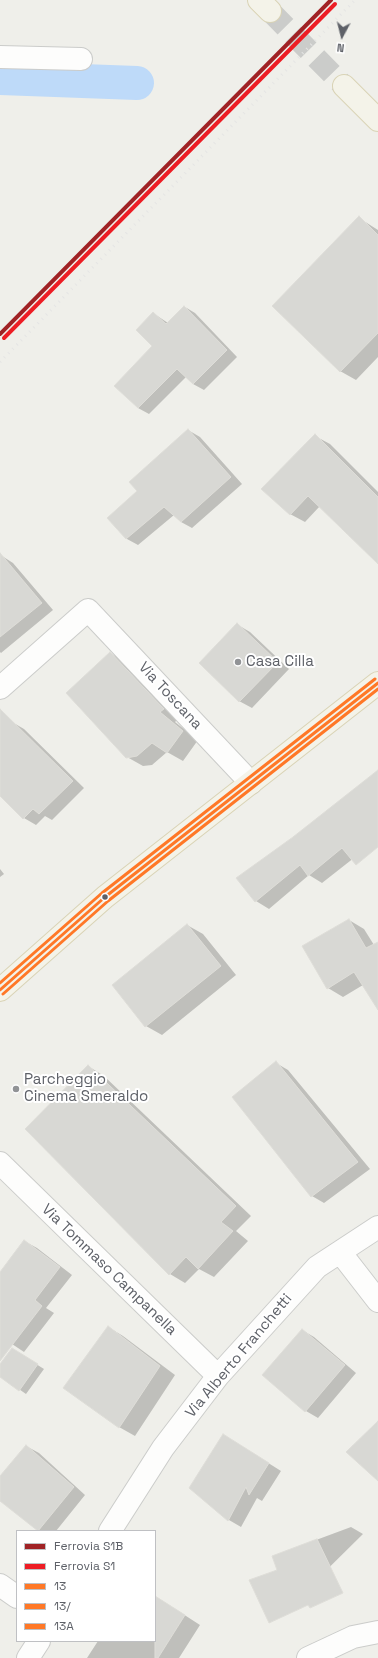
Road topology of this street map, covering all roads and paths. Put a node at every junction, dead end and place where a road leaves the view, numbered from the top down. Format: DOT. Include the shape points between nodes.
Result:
graph roads {
  1 [pos="0,57"];
  2 [pos="81,59"];
  3 [pos="344,86"];
  4 [pos="378,120"];
  5 [pos="378,683"];
  6 [pos="0,688"];
  7 [pos="251,783"];
  8 [pos="0,990"];
  9 [pos="0,1163"];
  10 [pos="378,1227"];
  11 [pos="340,1252"];
  12 [pos="378,1301"];
  13 [pos="218,1376"];
  14 [pos="111,1530"];
  15 [pos="0,1585"];
  16 [pos="16,1596"];
  17 [pos="378,1632"];
  18 [pos="38,1642"];
  19 [pos="28,1658"];
  20 [pos="308,1658"];
  1 -- 2 [label="street"];
  3 -- 4 [label="main road"];
  5 -- 7 [label="main road"];
  6 -- 7 [label="street, Via Toscana" via="88,610"];
  7 -- 8 [label="main road" via="105,896"];
  9 -- 13 [label="street, Via Tommaso Campanella"];
  10 -- 11 [label="street, Via Alberto Franchetti"];
  11 -- 12 [label="street"];
  11 -- 13 [label="street, Via Alberto Franchetti" via="317,1267"];
  13 -- 14 [label="street, Via Alberto Franchetti" via="163,1448"];
  15 -- 16 [label="street"];
  17 -- 20 [label="street" via="353,1637"];
  18 -- 19 [label="street"];
}
